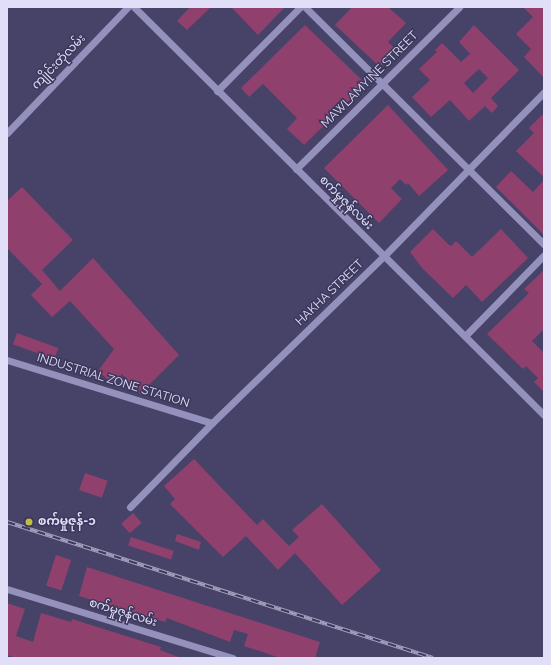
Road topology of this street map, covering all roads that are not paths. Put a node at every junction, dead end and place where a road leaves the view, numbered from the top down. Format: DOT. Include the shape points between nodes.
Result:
graph roads {
  1 [pos="128,7"];
  2 [pos="134,7"];
  3 [pos="300,7"];
  4 [pos="305,7"];
  5 [pos="459,7"];
  6 [pos="383,83"];
  7 [pos="217,91"];
  8 [pos="544,92"];
  9 [pos="7,133"];
  10 [pos="296,169"];
  11 [pos="468,169"];
  12 [pos="544,244"];
  13 [pos="384,256"];
  14 [pos="544,256"];
  15 [pos="465,336"];
  16 [pos="7,360"];
  17 [pos="544,415"];
  18 [pos="212,423"];
  19 [pos="130,507"];
  20 [pos="7,589"];
  21 [pos="220,656"];
  22 [pos="233,658"];
  1 -- 9 [label="street, ကျိုင်းတုံလမ်း"];
  2 -- 7 [label="street, စက်မှုဇုန်လမ်း"];
  3 -- 7 [label="street"];
  4 -- 6 [label="street"];
  5 -- 6 [label="street, MAWLAMYINE STREET"];
  6 -- 10 [label="street, MAWLAMYINE STREET"];
  6 -- 11 [label="street"];
  7 -- 10 [label="street, စက်မှုဇုန်လမ်း"];
  8 -- 11 [label="street, HAKHA STREET"];
  10 -- 13 [label="street, စက်မှုဇုန်လမ်း"];
  11 -- 12 [label="street"];
  11 -- 13 [label="street, HAKHA STREET"];
  13 -- 15 [label="street, စက်မှုဇုန်လမ်း"];
  13 -- 18 [label="street, HAKHA STREET"];
  14 -- 15 [label="street"];
  15 -- 17 [label="street, စက်မှုဇုန်လမ်း"];
  16 -- 18 [label="street, INDUSTRIAL ZONE STATION"];
  18 -- 19 [label="street, HAKHA STREET"];
  20 -- 21 [label="street, စက်မှုဇုန်လမ်း"];
  21 -- 22 [label="street, စက်မှုဇုန်လမ်း"];
}
